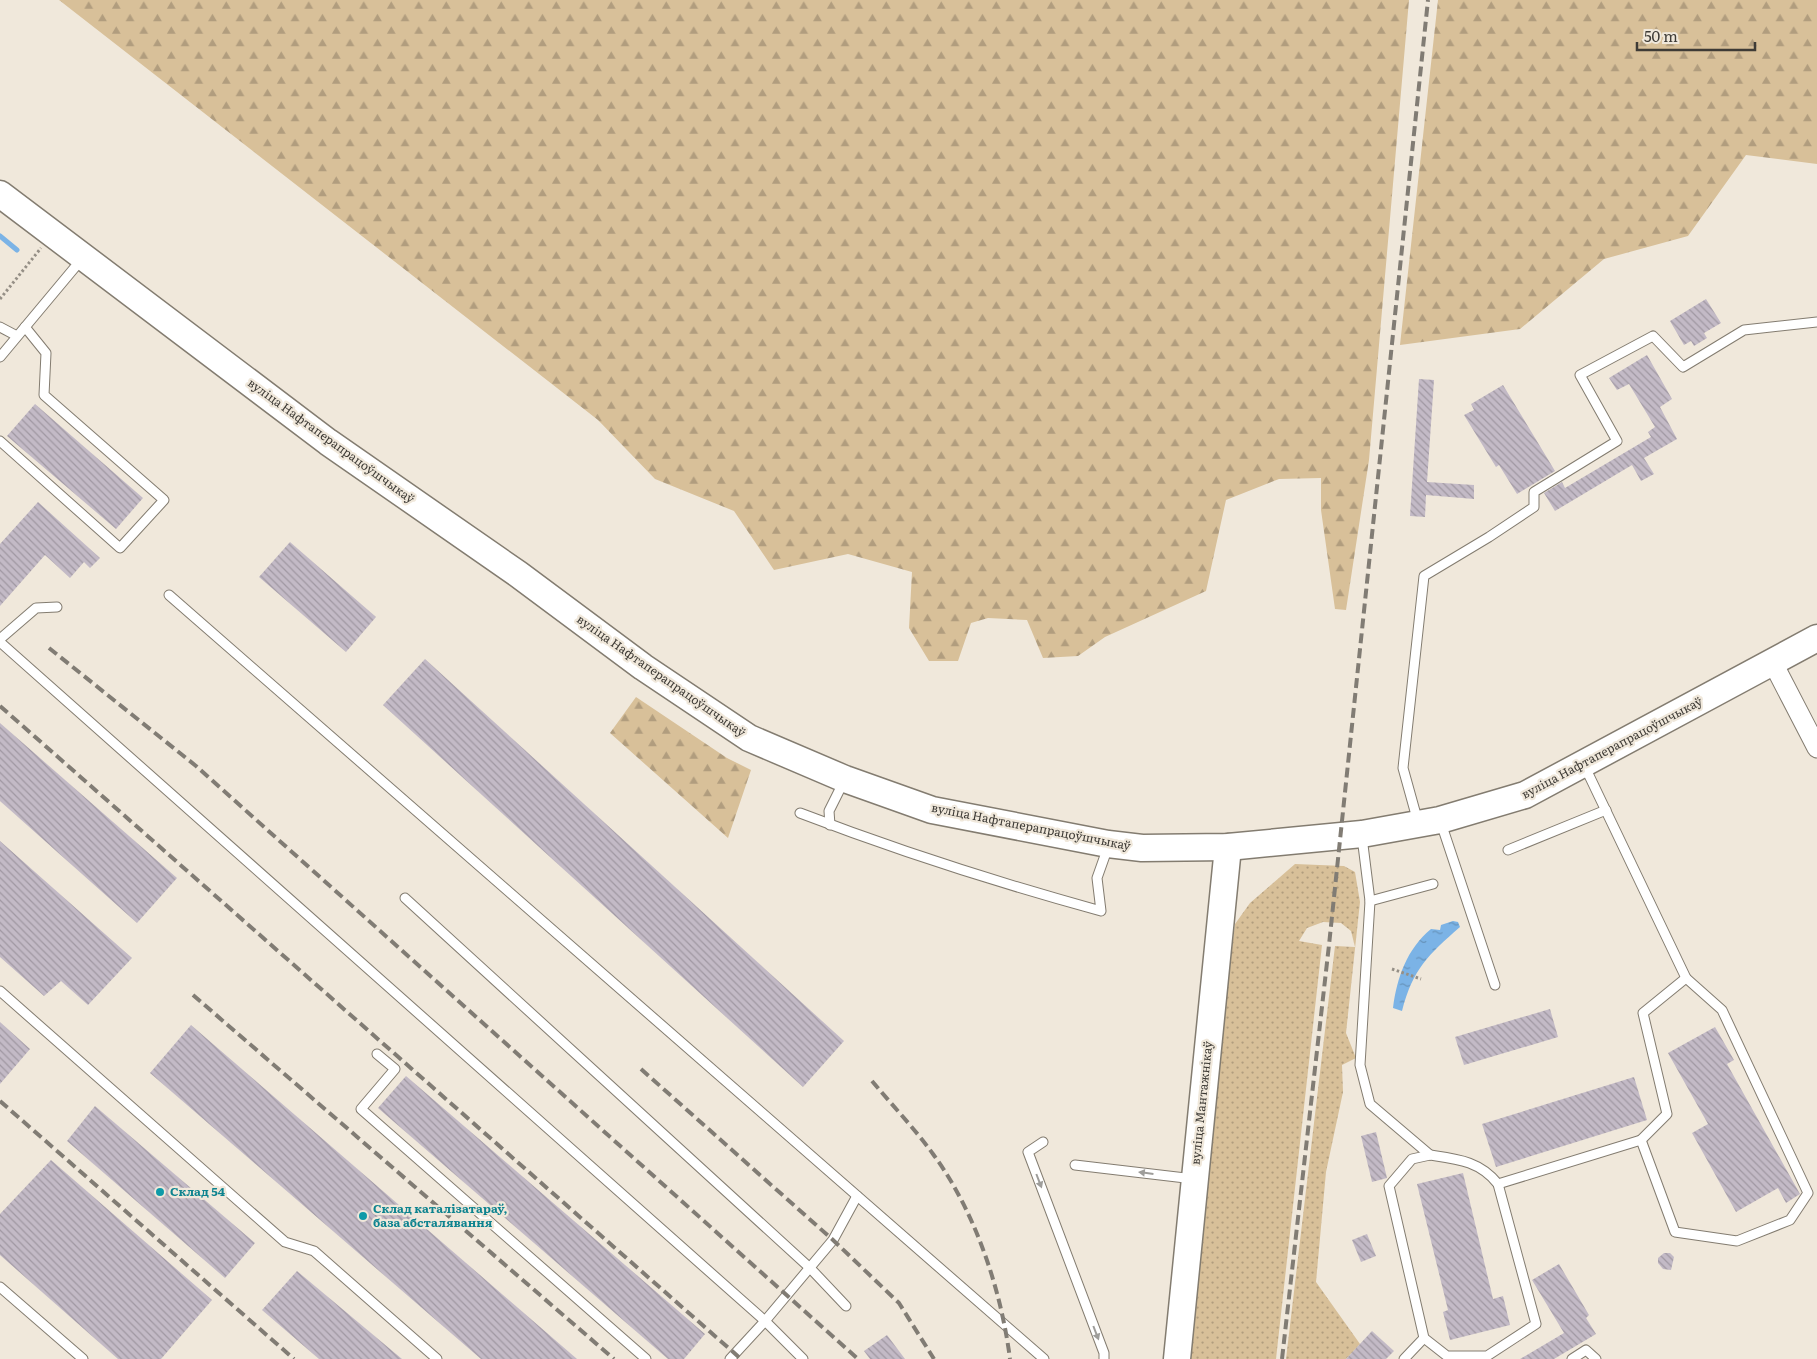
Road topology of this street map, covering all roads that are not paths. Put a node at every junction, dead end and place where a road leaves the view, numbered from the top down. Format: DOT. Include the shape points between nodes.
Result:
graph roads {
  1 [pos="0,194"];
  2 [pos="83,258"];
  3 [pos="1817,322"];
  4 [pos="0,326"];
  5 [pos="25,327"];
  6 [pos="16,336"];
  7 [pos="0,357"];
  8 [pos="0,441"];
  9 [pos="169,595"];
  10 [pos="57,607"];
  11 [pos="1817,638"];
  12 [pos="0,641"];
  13 [pos="1773,663"];
  14 [pos="1817,748"];
  15 [pos="1584,764"];
  16 [pos="845,778"];
  17 [pos="1606,810"];
  18 [pos="800,814"];
  19 [pos="1429,822"];
  20 [pos="830,825"];
  21 [pos="1362,834"];
  22 [pos="1108,844"];
  23 [pos="1228,846"];
  24 [pos="1508,850"];
  25 [pos="1433,884"];
  26 [pos="405,898"];
  27 [pos="1370,901"];
  28 [pos="1686,978"];
  29 [pos="1495,985"];
  30 [pos="0,991"];
  31 [pos="377,1054"];
  32 [pos="1641,1140"];
  33 [pos="1043,1142"];
  34 [pos="1430,1155"];
  35 [pos="1075,1165"];
  36 [pos="1194,1179"];
  37 [pos="1498,1184"];
  38 [pos="857,1196"];
  39 [pos="810,1268"];
  40 [pos="0,1287"];
  41 [pos="846,1306"];
  42 [pos="765,1321"];
  43 [pos="1424,1338"];
  44 [pos="83,1359"];
  45 [pos="437,1359"];
  46 [pos="646,1359"];
  47 [pos="730,1359"];
  48 [pos="803,1359"];
  49 [pos="1044,1359"];
  50 [pos="1104,1359"];
  51 [pos="1176,1359"];
  52 [pos="1404,1359"];
  53 [pos="1572,1359"];
  54 [pos="1596,1359"];
  1 -- 2 [label="street, вуліца Нафтаперапрацоўшчыкаў"];
  2 -- 5 [label="lane"];
  2 -- 16 [label="street, вуліца Нафтаперапрацоўшчыкаў" via="328,442 518,574 644,667 749,738"];
  3 -- 19 [label="lane" via="1744,330 1683,367 1653,336 1580,376 1617,441 1534,492 1534,507 1424,576 1403,768"];
  4 -- 6 [label="lane"];
  5 -- 6 [label="lane"];
  5 -- 8 [label="lane" via="46,353 44,395 164,500 120,548"];
  6 -- 7 [label="lane"];
  9 -- 38 [label="lane"];
  10 -- 12 [label="lane" via="36,608"];
  11 -- 13 [label="street, вуліца Нафтаперапрацоўшчыкаў"];
  12 -- 42 [label="lane"];
  13 -- 14 [label="street"];
  13 -- 15 [label="street, вуліца Нафтаперапрацоўшчыкаў"];
  15 -- 17 [label="lane"];
  15 -- 19 [label="street, вуліца Нафтаперапрацоўшчыкаў" via="1525,795"];
  16 -- 20 [label="lane" via="829,811"];
  16 -- 22 [label="street, вуліца Нафтаперапрацоўшчыкаў" via="932,810"];
  17 -- 24 [label="lane"];
  17 -- 28 [label="lane"];
  18 -- 20 [label="lane"];
  19 -- 21 [label="street, вуліца Нафтаперапрацоўшчыкаў"];
  19 -- 29 [label="lane"];
  20 -- 22 [label="lane" via="1101,911 1097,878"];
  21 -- 23 [label="street, вуліца Нафтаперапрацоўшчыкаў"];
  21 -- 27 [label="lane"];
  22 -- 23 [label="street, вуліца Нафтаперапрацоўшчыкаў" via="1142,848"];
  23 -- 36 [label="street, вуліца Мантажнікаў"];
  25 -- 27 [label="lane"];
  26 -- 39 [label="lane"];
  27 -- 34 [label="lane" via="1360,1065 1370,1104"];
  28 -- 32 [label="lane" via="1643,1013 1667,1114"];
  28 -- 32 [label="lane" via="1722,1010 1808,1194 1790,1220 1737,1241 1675,1232"];
  30 -- 45 [label="lane" via="285,1242 314,1251"];
  31 -- 46 [label="lane" via="395,1069 361,1109"];
  32 -- 37 [label="lane"];
  33 -- 50 [label="lane, one-way" via="1028,1152"];
  34 -- 37 [label="lane" via="1464,1160 1489,1172"];
  34 -- 43 [label="lane" via="1412,1159 1389,1186"];
  36 -- 35 [label="lane, one-way"];
  36 -- 51 [label="street, вуліца Мантажнікаў"];
  37 -- 43 [label="lane" via="1536,1324 1487,1356 1447,1356"];
  38 -- 39 [label="lane" via="833,1240"];
  38 -- 49 [label="lane"];
  39 -- 41 [label="lane"];
  39 -- 42 [label="lane"];
  40 -- 44 [label="lane"];
  42 -- 47 [label="lane"];
  42 -- 48 [label="lane"];
  43 -- 52 [label="lane"];
  53 -- 54 [label="lane" via="1586,1350"];
}
